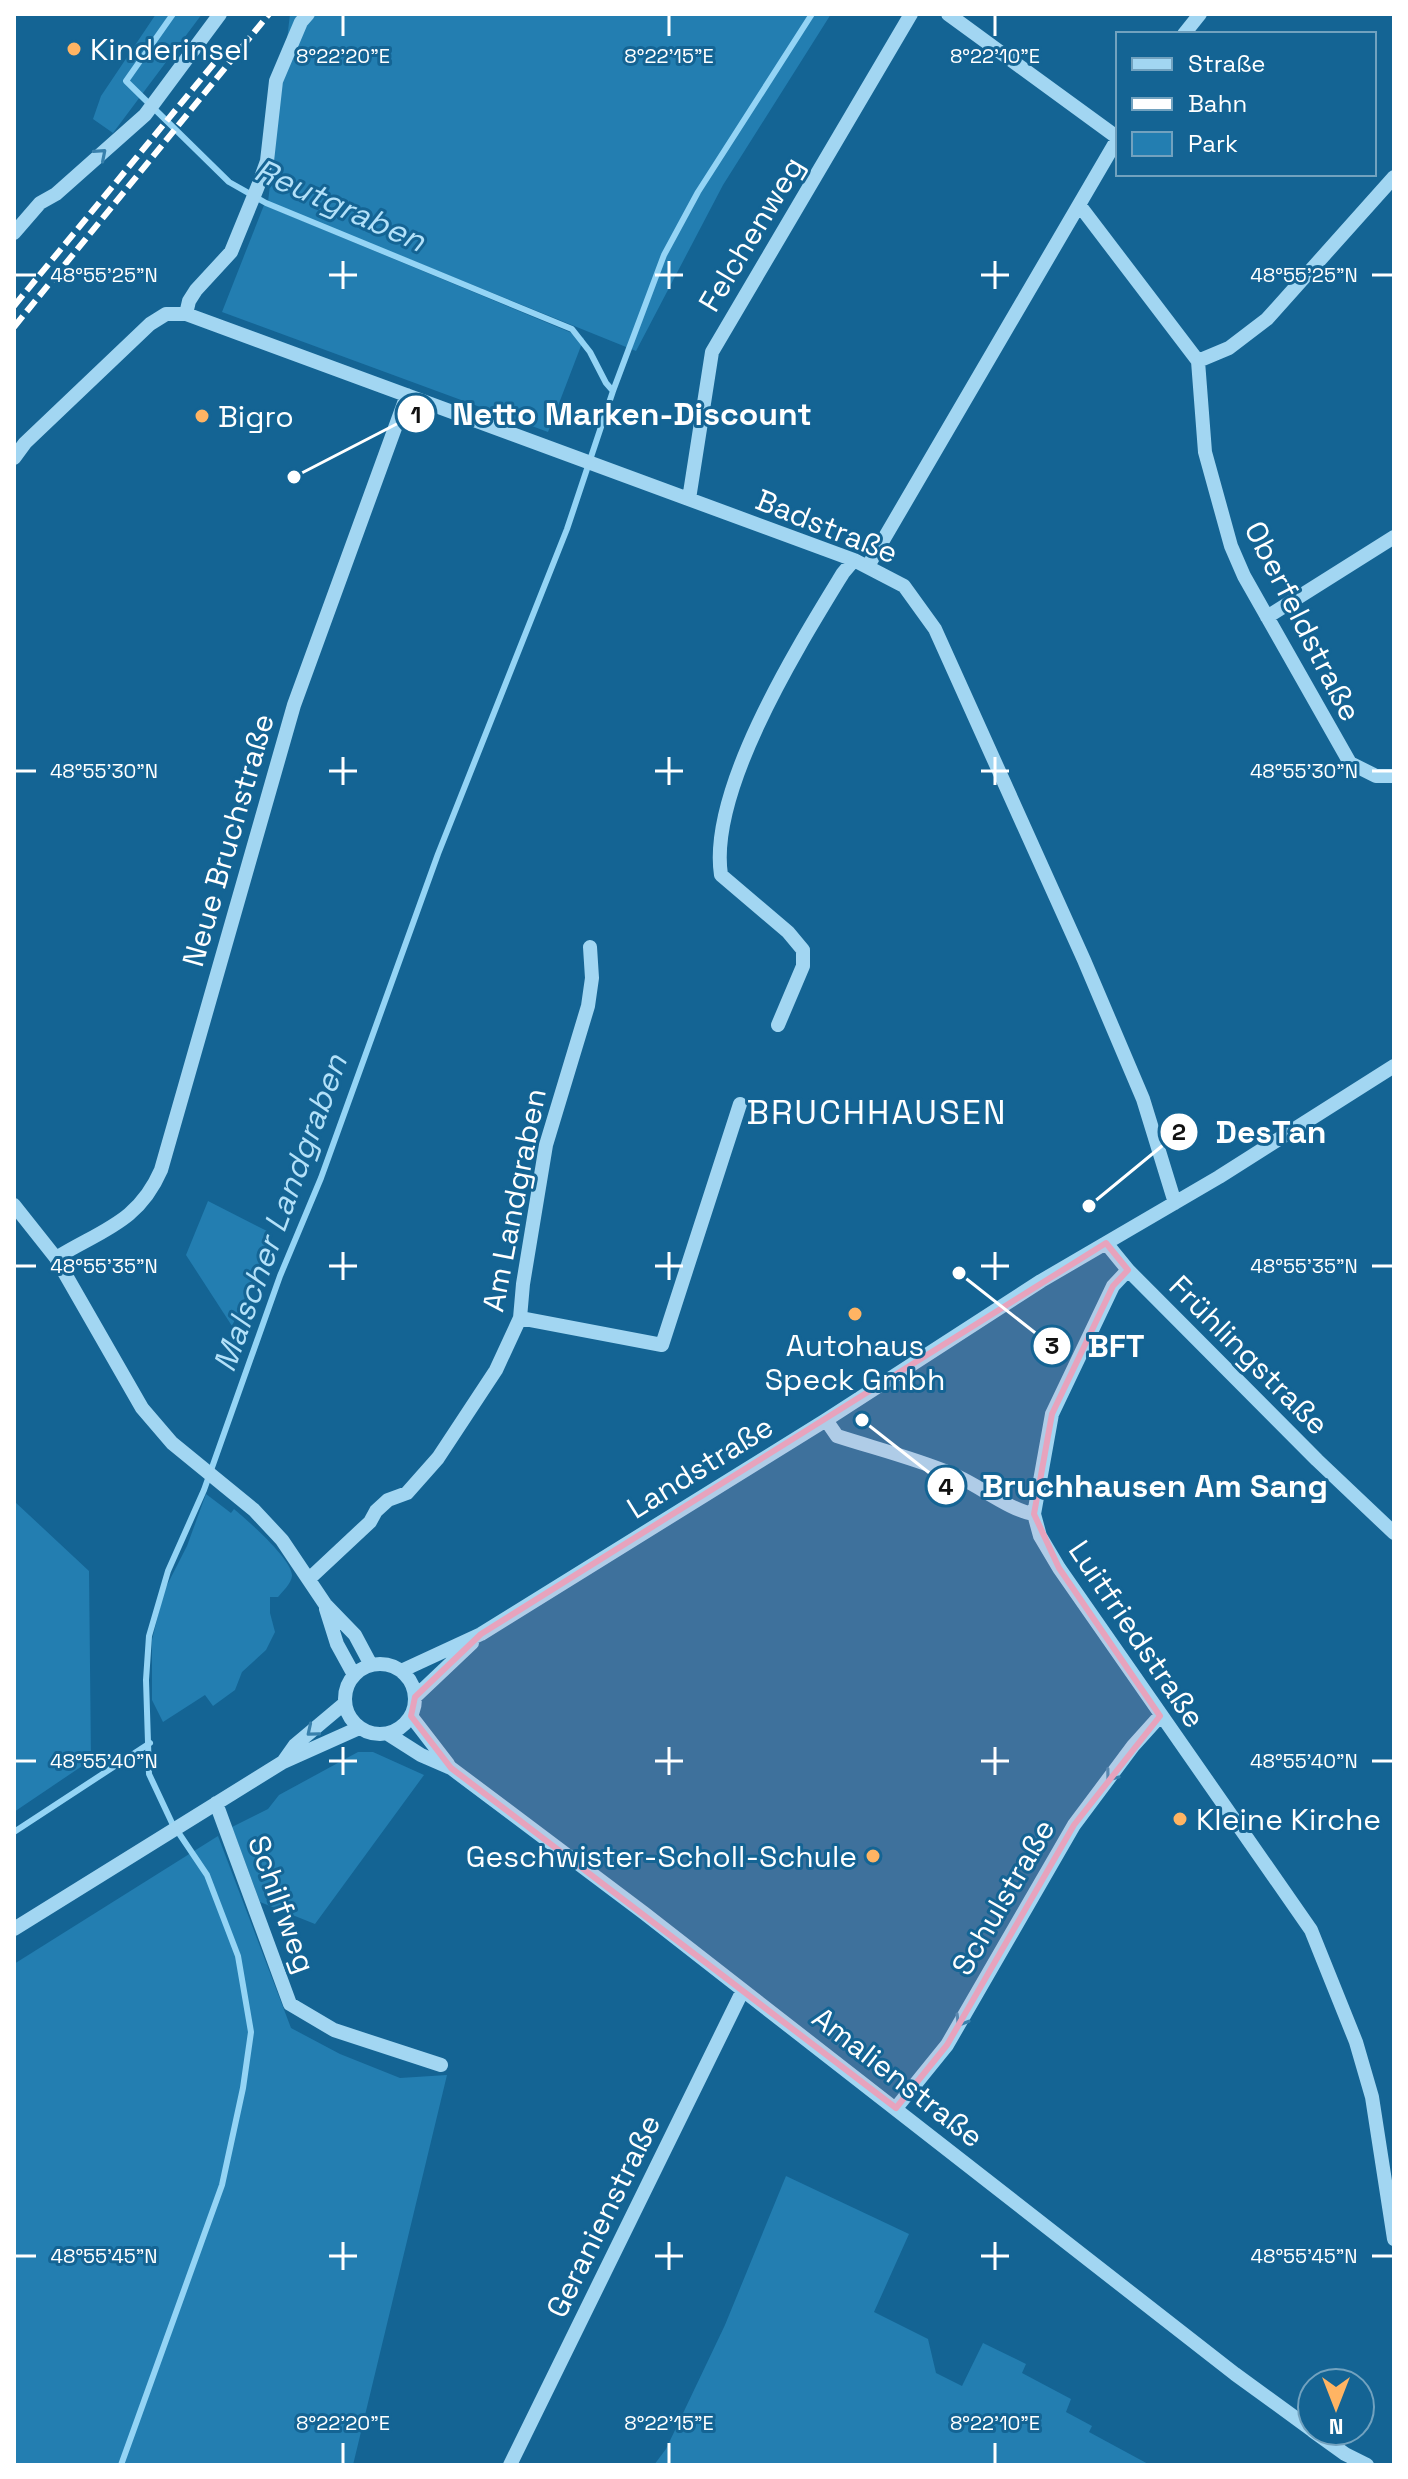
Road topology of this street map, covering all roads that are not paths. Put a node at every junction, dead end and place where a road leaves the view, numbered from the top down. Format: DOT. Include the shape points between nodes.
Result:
graph roads {
  1 [pos="220,14"];
  2 [pos="308,14"];
  3 [pos="911,14"];
  4 [pos="948,14"];
  5 [pos="1200,14"];
  6 [pos="1186,32"];
  7 [pos="1116,137"];
  8 [pos="1116,142"];
  9 [pos="1394,177"];
  10 [pos="1080,206"];
  11 [pos="14,233"];
  12 [pos="186,314"];
  13 [pos="1198,361"];
  14 [pos="407,395"];
  15 [pos="14,458"];
  16 [pos="689,499"];
  17 [pos="1394,537"];
  18 [pos="854,560"];
  19 [pos="868,566"];
  20 [pos="1267,617"];
  21 [pos="1394,776"];
  22 [pos="590,947"];
  23 [pos="778,1025"];
  24 [pos="1394,1066"];
  25 [pos="740,1104"];
  26 [pos="1175,1203"];
  27 [pos="14,1205"];
  28 [pos="1106,1243"];
  29 [pos="56,1258"];
  30 [pos="1128,1270"];
  31 [pos="520,1318"];
  32 [pos="826,1420"];
  33 [pos="1034,1514"];
  34 [pos="1394,1533"];
  35 [pos="309,1579"];
  36 [pos="325,1604"];
  37 [pos="481,1634"];
  38 [pos="371,1665"];
  39 [pos="401,1671"];
  40 [pos="354,1675"];
  41 [pos="415,1697"];
  42 [pos="345,1703"];
  43 [pos="411,1716"];
  44 [pos="1160,1716"];
  45 [pos="359,1728"];
  46 [pos="388,1734"];
  47 [pos="283,1762"];
  48 [pos="451,1768"];
  49 [pos="216,1803"];
  50 [pos="14,1929"];
  51 [pos="743,1990"];
  52 [pos="441,2065"];
  53 [pos="896,2108"];
  54 [pos="1394,2239"];
  55 [pos="1296,2419"];
  56 [pos="1341,2459"];
  57 [pos="510,2465"];
  58 [pos="1367,2465"];
  11 -- 1 [label="street, one-way" via="40,203 145,115"];
  2 -- 12 [label="street" via="276,81 267,161 248,211 231,252 196,290"];
  3 -- 16 [label="street, Felchenweg" via="712,352"];
  4 -- 7 [label="street"];
  5 -- 6 [label="street"];
  8 -- 10 [label="street"];
  9 -- 13 [label="street" via="1267,319 1229,348"];
  10 -- 13 [label="street"];
  10 -- 19 [label="street"];
  12 -- 14 [label="street, Badstraße"];
  12 -- 15 [label="street" via="166,314 144,329"];
  13 -- 20 [label="street, Oberfeldstraße" via="1205,452 1218,506 1236,560"];
  14 -- 16 [label="street, Badstraße"];
  14 -- 29 [label="street, Neue Bruchstraße" via="294,705 161,1170 142,1204"];
  16 -- 18 [label="street, Badstraße"];
  17 -- 20 [label="street"];
  18 -- 19 [label="street, Badstraße"];
  18 -- 23 [label="street" via="788,665 728,801 721,875 803,950 803,966"];
  19 -- 26 [label="street, Badstraße" via="904,586 935,629 1131,1072"];
  20 -- 21 [label="street, Oberfeldstraße" via="1350,763 1376,776"];
  22 -- 31 [label="street, Am Landgraben" via="588,1006 546,1145"];
  24 -- 26 [label="street, Landstraße"];
  25 -- 31 [label="street" via="662,1345"];
  26 -- 28 [label="street, Landstraße"];
  27 -- 29 [label="street"];
  28 -- 30 [label="street, Frühlingstraße"];
  28 -- 32 [label="street, Landstraße"];
  29 -- 35 [label="street" via="142,1408 193,1463 254,1510"];
  30 -- 33 [label="street" via="1113,1286 1052,1414"];
  30 -- 34 [label="street, Frühlingstraße"];
  31 -- 35 [label="street, Am Landgraben" via="496,1370 438,1458 407,1493 388,1500"];
  32 -- 33 [label="street" via="837,1436 949,1473"];
  32 -- 37 [label="street, Landstraße"];
  33 -- 44 [label="street, Luitfriedstraße" via="1059,1568"];
  35 -- 36 [label="street"];
  36 -- 38 [label="street" via="355,1635"];
  36 -- 40 [label="street" via="337,1644"];
  37 -- 39 [label="street, Landstraße"];
  37 -- 41 [label="street, Landstraße"];
  38 -- 39 [label="street"];
  38 -- 40 [label="street"];
  39 -- 41 [label="street"];
  40 -- 42 [label="street"];
  41 -- 43 [label="street"];
  42 -- 45 [label="street"];
  42 -- 47 [label="street, one-way" via="295,1745"];
  43 -- 46 [label="street"];
  43 -- 48 [label="street, Amalienstraße"];
  44 -- 53 [label="street, Schulstraße, one-way" via="1074,1825 947,2045"];
  44 -- 54 [label="street, Luitfriedstraße" via="1311,1930 1372,2097"];
  45 -- 46 [label="street"];
  45 -- 47 [label="street"];
  46 -- 48 [label="street, Amalienstraße"];
  47 -- 49 [label="street"];
  48 -- 51 [label="street, Amalienstraße"];
  49 -- 50 [label="street"];
  49 -- 52 [label="street, Schilfweg" via="290,2004 334,2030"];
  51 -- 53 [label="street, Amalienstraße"];
  51 -- 57 [label="street, Geranienstraße"];
  53 -- 55 [label="street, Amalienstraße"];
  56 -- 58 [label="street, Amalienstraße"];
}
